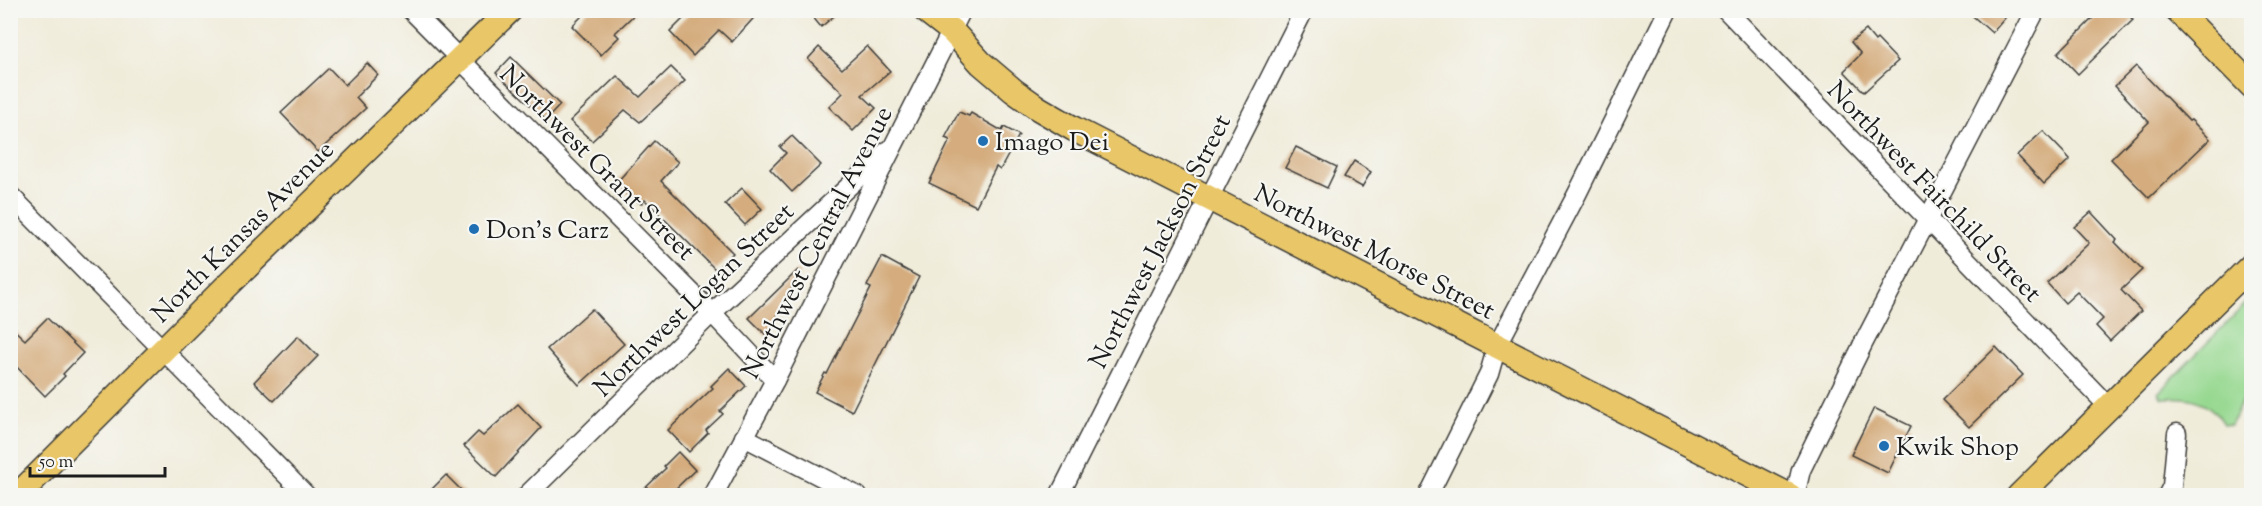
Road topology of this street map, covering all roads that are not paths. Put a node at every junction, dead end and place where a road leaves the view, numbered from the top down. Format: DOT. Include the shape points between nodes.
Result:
graph roads {
  1 [pos="411,10"];
  2 [pos="510,10"];
  3 [pos="925,10"];
  4 [pos="1304,10"];
  5 [pos="1668,10"];
  6 [pos="1726,10"];
  7 [pos="2036,10"];
  8 [pos="2177,10"];
  9 [pos="953,17"];
  10 [pos="459,58"];
  11 [pos="2252,86"];
  12 [pos="897,141"];
  13 [pos="10,195"];
  14 [pos="1209,197"];
  15 [pos="1928,219"];
  16 [pos="2252,265"];
  17 [pos="712,313"];
  18 [pos="1497,346"];
  19 [pos="162,350"];
  20 [pos="775,380"];
  21 [pos="2108,406"];
  22 [pos="2177,434"];
  23 [pos="744,436"];
  24 [pos="17,495"];
  25 [pos="307,495"];
  26 [pos="526,495"];
  27 [pos="713,495"];
  28 [pos="858,495"];
  29 [pos="1059,495"];
  30 [pos="1428,495"];
  31 [pos="1792,495"];
  32 [pos="2019,495"];
  33 [pos="2167,495"];
  1 -- 10 [label="street, Northwest Grant Street"];
  2 -- 10 [label="main road, North Kansas Avenue"];
  3 -- 9 [label="main road, Northwest Morse Street"];
  4 -- 14 [label="street, Northwest Jackson Street"];
  5 -- 18 [label="street"];
  6 -- 15 [label="street, Northwest Fairchild Street"];
  7 -- 15 [label="street"];
  8 -- 11 [label="main road"];
  9 -- 12 [label="street, Northwest Central Avenue"];
  9 -- 14 [label="main road, Northwest Morse Street" via="981,63 1038,108"];
  10 -- 17 [label="street, Northwest Grant Street"];
  10 -- 19 [label="main road, North Kansas Avenue"];
  12 -- 17 [label="street, Northwest Logan Street"];
  12 -- 20 [label="street, Northwest Central Avenue"];
  13 -- 19 [label="street"];
  14 -- 18 [label="main road, Northwest Morse Street"];
  14 -- 29 [label="street, Northwest Jackson Street"];
  15 -- 21 [label="street, Northwest Fairchild Street"];
  15 -- 31 [label="street" via="1800,470"];
  16 -- 21 [label="main road"];
  17 -- 20 [label="street, Northwest Grant Street"];
  17 -- 26 [label="street, Northwest Logan Street"];
  18 -- 30 [label="street" via="1489,374"];
  18 -- 31 [label="main road, Northwest Morse Street"];
  19 -- 24 [label="main road, North Kansas Avenue"];
  19 -- 25 [label="street"];
  20 -- 23 [label="street, Northwest Central Avenue"];
  21 -- 32 [label="main road"];
  22 -- 33 [label="street" via="2172,486"];
  23 -- 27 [label="street, Northwest Central Avenue"];
  23 -- 28 [label="street"];
}
